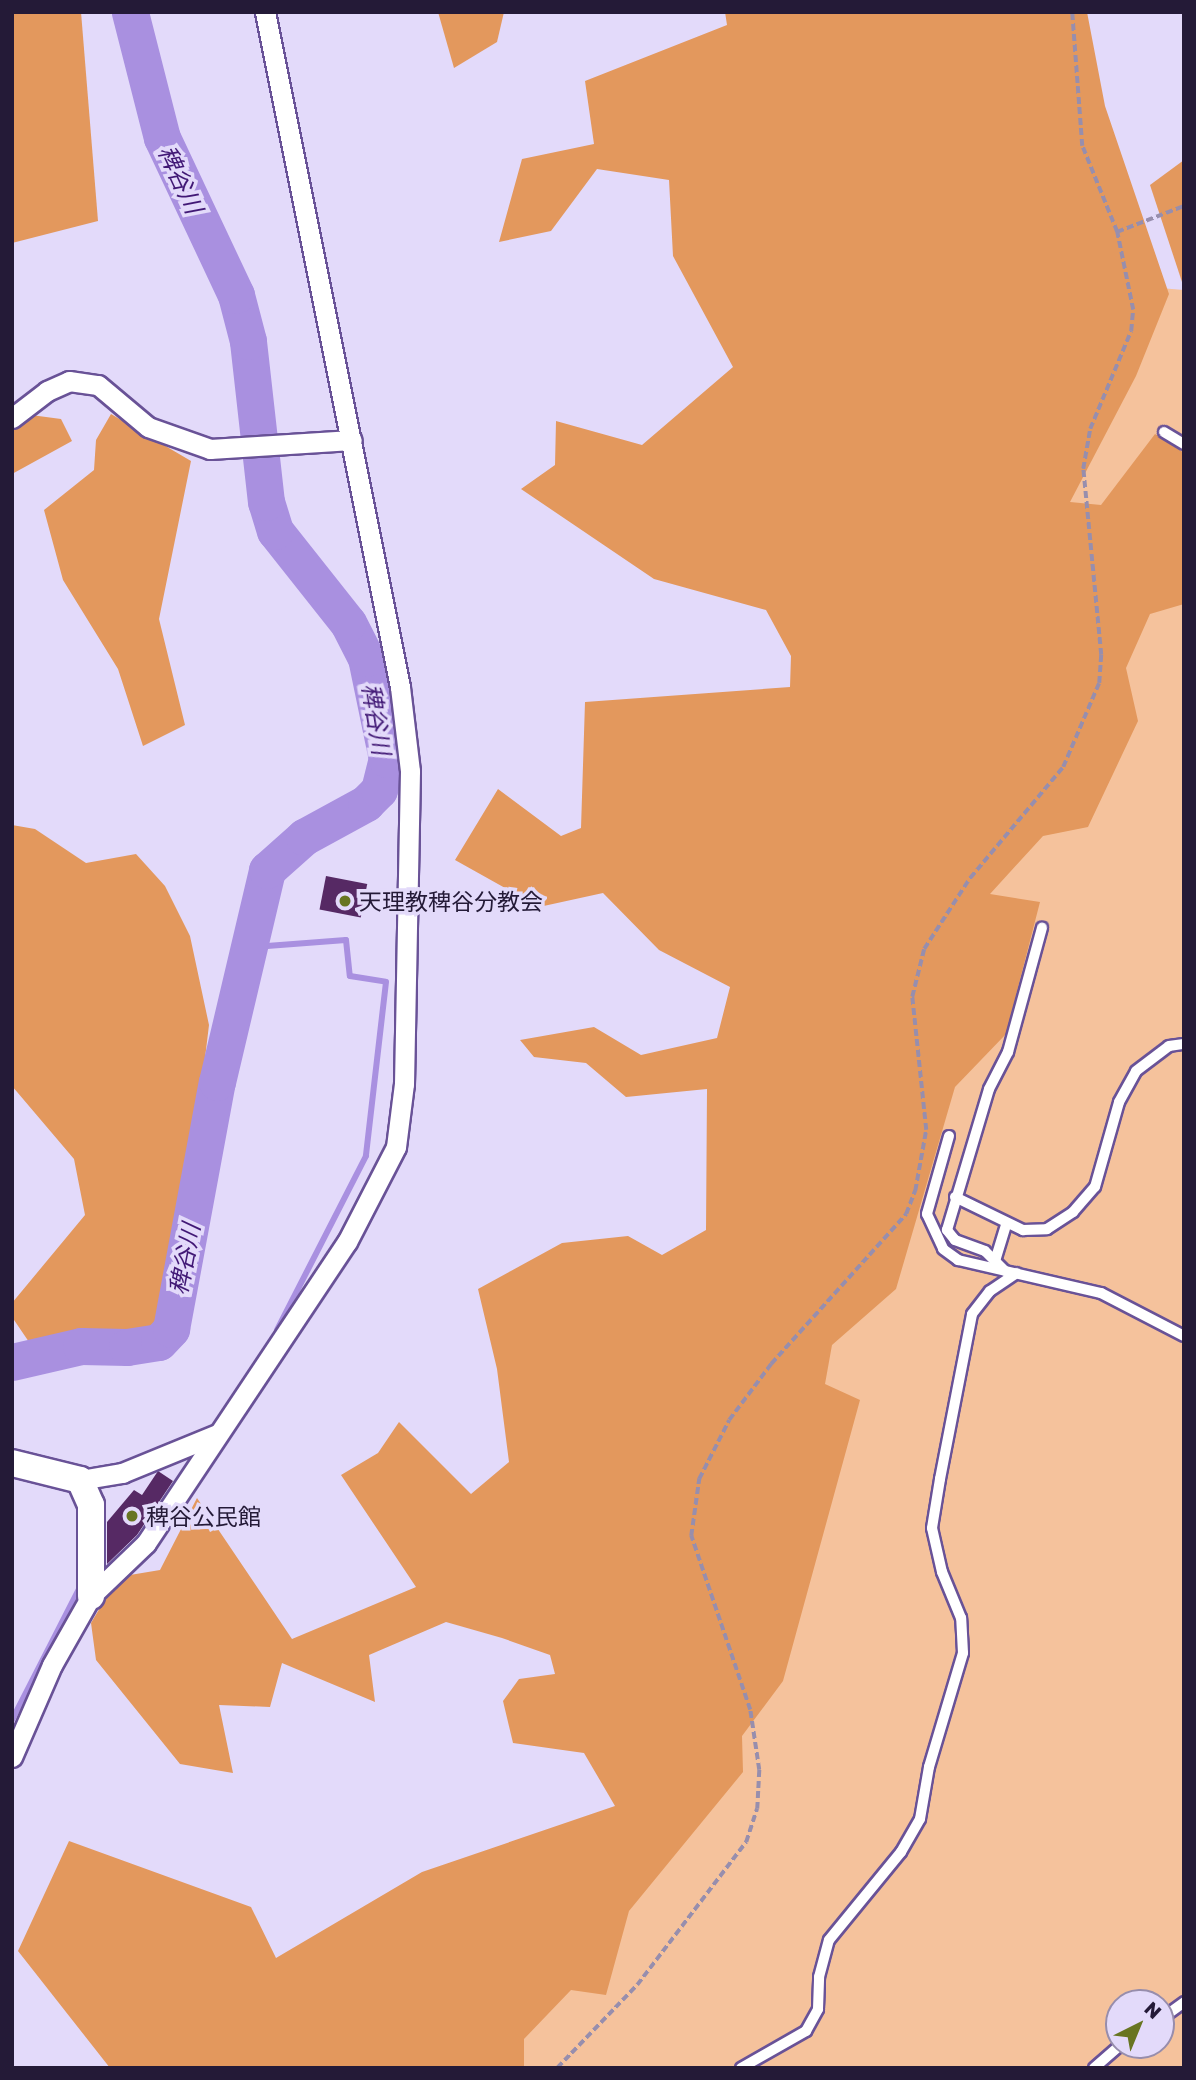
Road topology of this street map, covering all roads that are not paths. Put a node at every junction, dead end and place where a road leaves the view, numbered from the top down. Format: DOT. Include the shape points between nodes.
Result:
graph roads {
  1 [pos="265,12"];
  2 [pos="12,418"];
  3 [pos="1164,432"];
  4 [pos="352,440"];
  5 [pos="1184,444"];
  6 [pos="1042,928"];
  7 [pos="1184,1044"];
  8 [pos="950,1136"];
  9 [pos="955,1198"];
  10 [pos="1006,1224"];
  11 [pos="995,1261"];
  12 [pos="1005,1270"];
  13 [pos="1017,1273"];
  14 [pos="1184,1336"];
  15 [pos="217,1434"];
  16 [pos="12,1463"];
  17 [pos="80,1480"];
  18 [pos="91,1596"];
  19 [pos="12,1756"];
  20 [pos="741,2068"];
  1 -- 4 [label="street"];
  2 -- 4 [label="street" via="69,382 98,385 148,426 210,449"];
  3 -- 5 [label="lane"];
  4 -- 15 [label="street" via="400,687 410,771 404,1084 397,1147 347,1241"];
  6 -- 9 [label="lane" via="1008,1052 989,1089"];
  7 -- 10 [label="lane" via="1169,1046 1136,1071 1119,1102 1095,1186 1073,1212 1047,1229 1023,1230"];
  8 -- 12 [label="lane" via="927,1214 943,1249 958,1260"];
  9 -- 10 [label="lane"];
  9 -- 11 [label="lane" via="947,1230 955,1240 985,1251"];
  10 -- 11 [label="lane"];
  11 -- 12 [label="lane"];
  12 -- 13 [label="lane"];
  13 -- 14 [label="lane" via="1101,1293"];
  13 -- 20 [label="lane" via="990,1291 972,1314 940,1479 932,1528 942,1572 961,1618 963,1653 929,1767 920,1819 901,1852 829,1940 819,1977 818,2009 806,2031"];
  15 -- 17 [label="street" via="122,1473"];
  15 -- 18 [label="street" via="146,1543"];
  16 -- 17 [label="main road"];
  17 -- 18 [label="main road" via="91,1505"];
  18 -- 19 [label="street" via="52,1665"];
}
